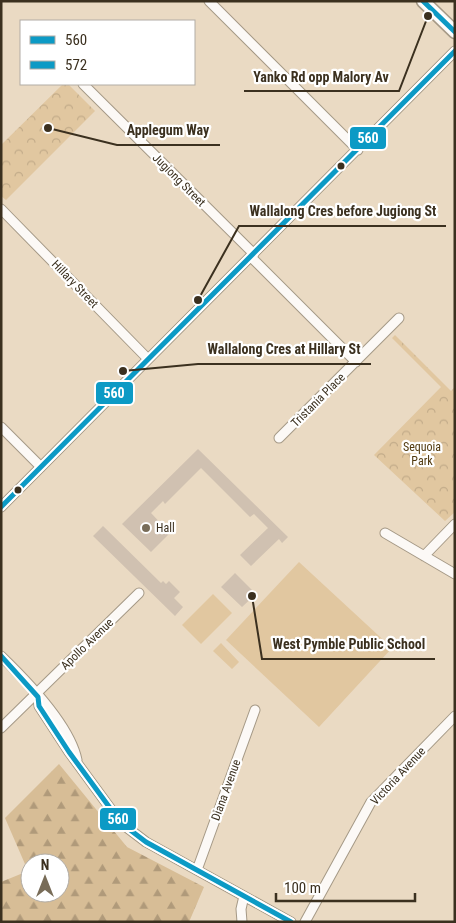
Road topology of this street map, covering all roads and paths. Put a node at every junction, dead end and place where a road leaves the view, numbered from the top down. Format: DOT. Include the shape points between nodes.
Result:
graph roads {
  1 [pos="209,1"];
  2 [pos="423,1"];
  3 [pos="455,32"];
  4 [pos="455,51"];
  5 [pos="84,85"];
  6 [pos="358,150"];
  7 [pos="1,209"];
  8 [pos="252,256"];
  9 [pos="399,318"];
  10 [pos="148,359"];
  11 [pos="356,362"];
  12 [pos="1,427"];
  13 [pos="278,438"];
  14 [pos="41,467"];
  15 [pos="1,507"];
  16 [pos="455,524"];
  17 [pos="385,533"];
  18 [pos="424,556"];
  19 [pos="455,574"];
  20 [pos="139,593"];
  21 [pos="1,656"];
  22 [pos="37,696"];
  23 [pos="256,710"];
  24 [pos="455,716"];
  25 [pos="1,728"];
  26 [pos="197,870"];
  27 [pos="244,896"];
  28 [pos="242,922"];
  29 [pos="291,922"];
  30 [pos="305,922"];
  1 -- 6 [label="street"];
  2 -- 3 [label="main road"];
  4 -- 6 [label="street"];
  5 -- 8 [label="street, Jugiong Street"];
  6 -- 8 [label="street"];
  7 -- 10 [label="street, Hillary Street"];
  8 -- 10 [label="street"];
  8 -- 11 [label="street, Jugiong Street"];
  9 -- 11 [label="street, Tristania Place"];
  10 -- 14 [label="street"];
  11 -- 13 [label="street, Tristania Place"];
  12 -- 14 [label="street"];
  14 -- 15 [label="street"];
  16 -- 18 [label="street"];
  17 -- 18 [label="street"];
  18 -- 19 [label="street"];
  20 -- 22 [label="street, Apollo Avenue"];
  21 -- 22 [label="street"];
  22 -- 25 [label="street, Apollo Avenue"];
  22 -- 26 [label="street" via="39,706 69,752 129,831"];
  23 -- 26 [label="street, Diana Avenue"];
  24 -- 30 [label="street, Victoria Avenue" via="371,802"];
  26 -- 27 [label="street"];
  27 -- 28 [label="street"];
  27 -- 29 [label="street"];
}
